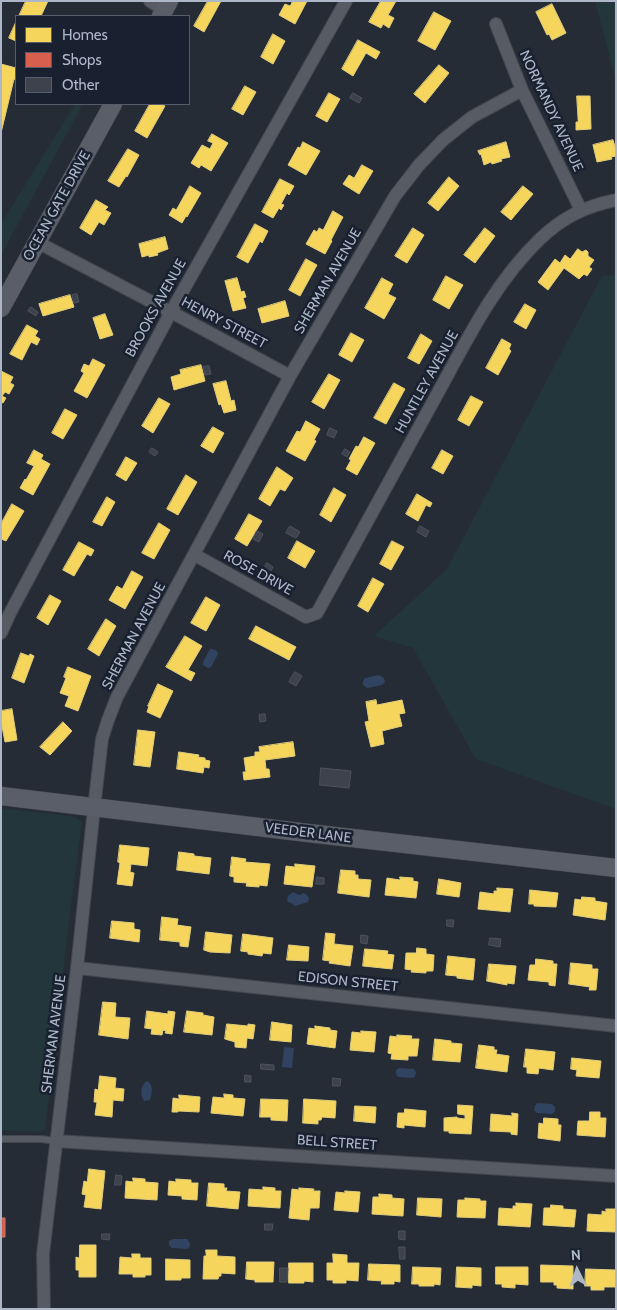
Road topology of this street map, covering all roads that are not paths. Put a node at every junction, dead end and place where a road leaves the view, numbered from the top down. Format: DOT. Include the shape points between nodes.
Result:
graph roads {
  1 [pos="346,1"];
  2 [pos="496,24"];
  3 [pos="522,90"];
  4 [pos="111,105"];
  5 [pos="616,200"];
  6 [pos="581,210"];
  7 [pos="37,242"];
  8 [pos="1,308"];
  9 [pos="171,312"];
  10 [pos="290,376"];
  11 [pos="195,555"];
  12 [pos="306,617"];
  13 [pos="1,633"];
  14 [pos="1,796"];
  15 [pos="94,808"];
  16 [pos="616,868"];
  17 [pos="77,968"];
  18 [pos="616,1026"];
  19 [pos="1,1139"];
  20 [pos="56,1141"];
  21 [pos="616,1176"];
  22 [pos="44,1309"];
  1 -- 9 [label="street, BROOKS AVENUE"];
  2 -- 3 [label="street, NORMANDY AVENUE"];
  3 -- 6 [label="street, NORMANDY AVENUE"];
  3 -- 10 [label="street, SHERMAN AVENUE" via="472,117 418,165 395,196"];
  4 -- 7 [label="street, OCEAN GATE DRIVE"];
  5 -- 6 [label="street, HUNTLEY AVENUE"];
  6 -- 12 [label="street, HUNTLEY AVENUE" via="541,238 506,278 474,329 317,612"];
  7 -- 8 [label="street, OCEAN GATE DRIVE"];
  7 -- 9 [label="street, HENRY STREET"];
  9 -- 10 [label="street, HENRY STREET"];
  9 -- 13 [label="street, BROOKS AVENUE"];
  10 -- 11 [label="street, SHERMAN AVENUE"];
  11 -- 12 [label="street, ROSE DRIVE"];
  11 -- 15 [label="street, SHERMAN AVENUE" via="117,697 102,739"];
  14 -- 15 [label="street, VEEDER LANE"];
  15 -- 16 [label="street, VEEDER LANE"];
  15 -- 17 [label="street, SHERMAN AVENUE"];
  17 -- 18 [label="street, EDISON STREET"];
  17 -- 20 [label="street, SHERMAN AVENUE"];
  19 -- 20 [label="lane"];
  20 -- 21 [label="street, BELL STREET"];
  20 -- 22 [label="street, SHERMAN AVENUE" via="43,1254"];
}
